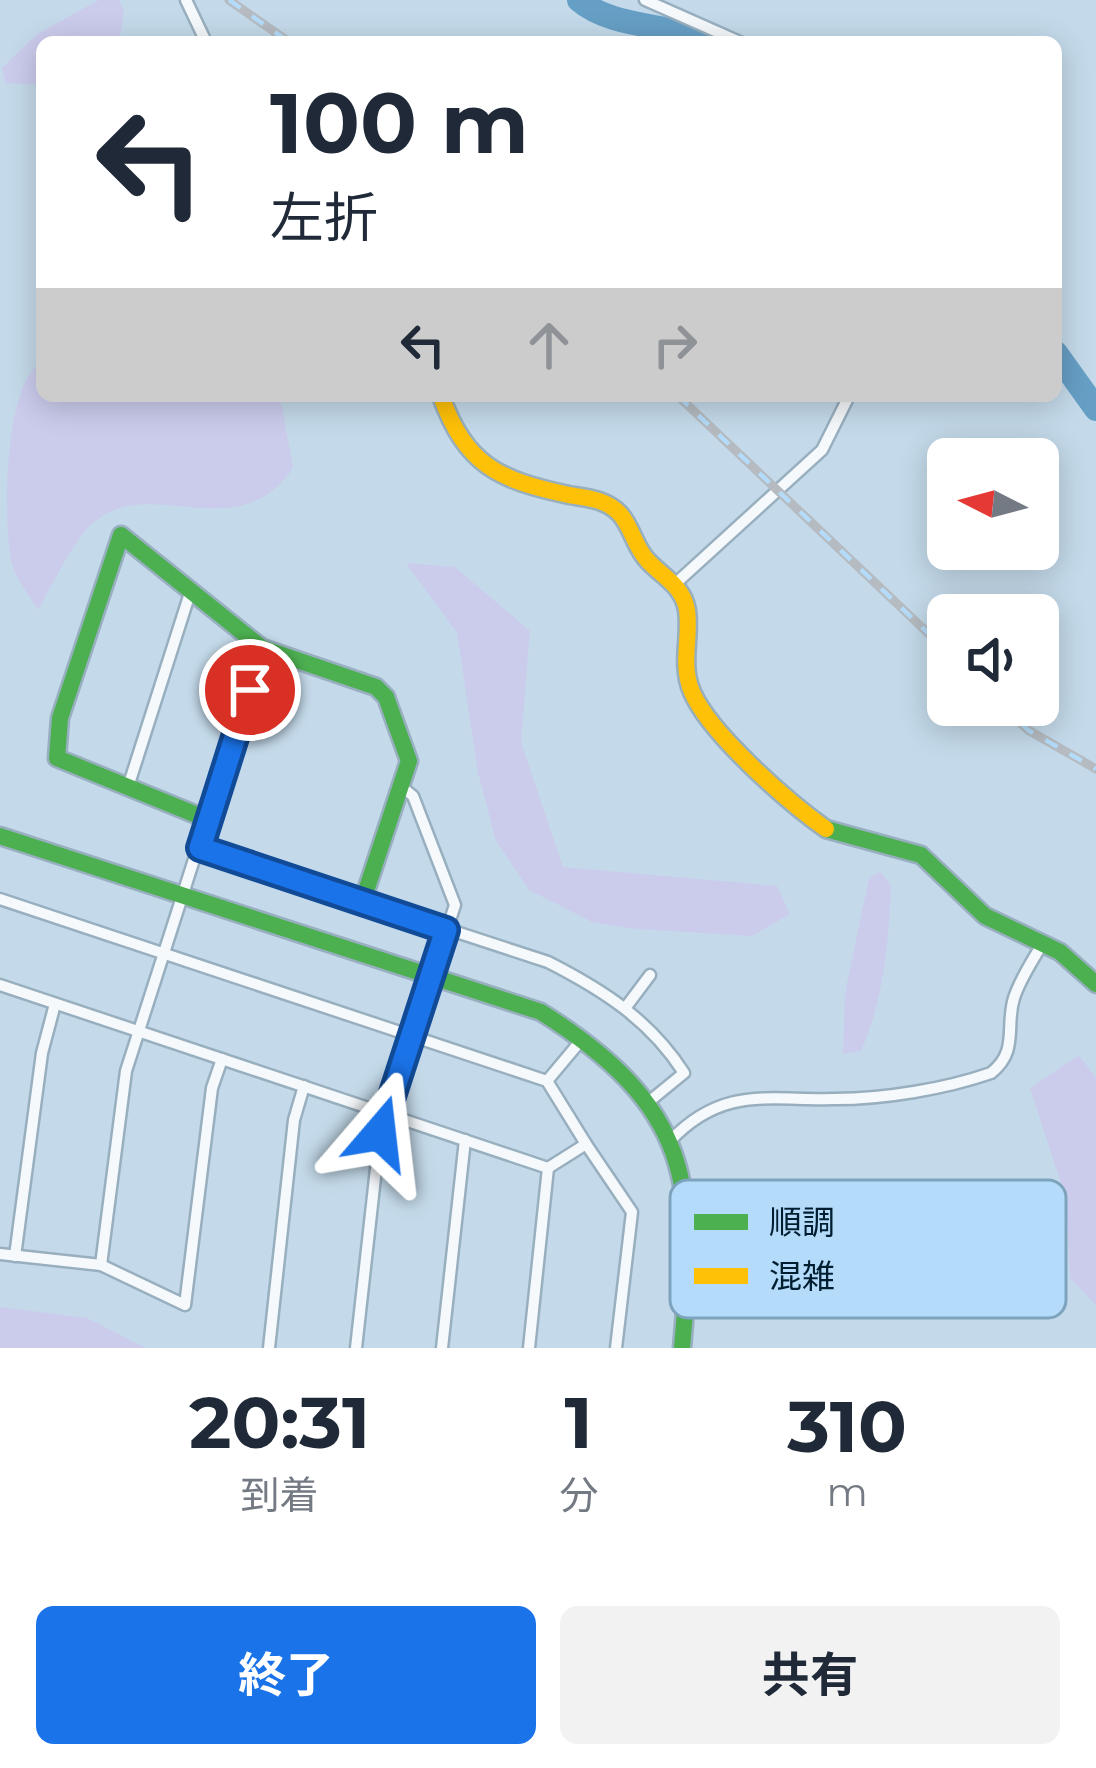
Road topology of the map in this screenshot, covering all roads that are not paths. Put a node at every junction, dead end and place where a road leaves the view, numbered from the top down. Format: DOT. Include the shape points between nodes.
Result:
graph roads {
  1 [pos="186,0"];
  2 [pos="645,0"];
  3 [pos="203,36"];
  4 [pos="726,36"];
  5 [pos="443,402"];
  6 [pos="846,402"];
  7 [pos="675,584"];
  8 [pos="190,593"];
  9 [pos="262,648"];
  10 [pos="128,787"];
  11 [pos="402,787"];
  12 [pos="208,820"];
  13 [pos="0,836"];
  14 [pos="200,848"];
  15 [pos="180,898"];
  16 [pos="0,899"];
  17 [pos="363,899"];
  18 [pos="446,930"];
  19 [pos="1042,944"];
  20 [pos="166,954"];
  21 [pos="650,975"];
  22 [pos="433,980"];
  23 [pos="1096,984"];
  24 [pos="0,985"];
  25 [pos="55,1004"];
  26 [pos="626,1007"];
  27 [pos="140,1031"];
  28 [pos="412,1035"];
  29 [pos="585,1036"];
  30 [pos="222,1059"];
  31 [pos="547,1081"];
  32 [pos="304,1086"];
  33 [pos="651,1100"];
  34 [pos="386,1113"];
  35 [pos="466,1140"];
  36 [pos="670,1141"];
  37 [pos="586,1144"];
  38 [pos="548,1168"];
  39 [pos="685,1180"];
  40 [pos="0,1254"];
  41 [pos="15,1256"];
  42 [pos="101,1265"];
  43 [pos="685,1318"];
  44 [pos="269,1348"];
  45 [pos="356,1348"];
  46 [pos="442,1348"];
  47 [pos="529,1348"];
  48 [pos="616,1348"];
  49 [pos="682,1348"];
  1 -- 3 [label="street"];
  2 -- 4 [label="street"];
  5 -- 7 [label="street" via="478,464 598,499 619,512 645,559"];
  6 -- 7 [label="street" via="822,450"];
  7 -- 19 [label="street" via="687,608 692,692 805,814 829,831 921,855 985,916"];
  8 -- 9 [label="street"];
  8 -- 10 [label="street"];
  8 -- 10 [label="street" via="121,535 60,718 57,758"];
  9 -- 11 [label="street" via="376,687 410,761"];
  9 -- 12 [label="street"];
  10 -- 12 [label="street"];
  11 -- 17 [label="street"];
  11 -- 18 [label="street" via="413,796 455,904"];
  12 -- 14 [label="street"];
  13 -- 15 [label="street"];
  14 -- 15 [label="street"];
  14 -- 17 [label="street"];
  15 -- 20 [label="street"];
  15 -- 22 [label="street"];
  16 -- 20 [label="street"];
  17 -- 18 [label="street"];
  18 -- 22 [label="street"];
  18 -- 26 [label="street" via="548,962"];
  19 -- 23 [label="street"];
  19 -- 36 [label="street" via="1011,1006 1011,1046 991,1073 868,1096 765,1094 738,1100"];
  20 -- 27 [label="street"];
  20 -- 28 [label="street"];
  21 -- 26 [label="street"];
  22 -- 28 [label="street"];
  22 -- 29 [label="street" via="541,1012"];
  24 -- 25 [label="street"];
  25 -- 27 [label="street"];
  25 -- 41 [label="street"];
  26 -- 33 [label="street" via="683,1073"];
  27 -- 30 [label="street"];
  27 -- 42 [label="street" via="126,1071"];
  28 -- 31 [label="street"];
  28 -- 34 [label="street"];
  29 -- 31 [label="street"];
  29 -- 33 [label="street"];
  30 -- 32 [label="street"];
  30 -- 42 [label="street" via="185,1305"];
  31 -- 37 [label="street"];
  32 -- 34 [label="street"];
  32 -- 44 [label="street"];
  33 -- 36 [label="street"];
  34 -- 35 [label="street"];
  34 -- 45 [label="street"];
  35 -- 38 [label="street"];
  35 -- 46 [label="street"];
  36 -- 39 [label="street"];
  37 -- 38 [label="street"];
  37 -- 48 [label="street" via="632,1212"];
  38 -- 47 [label="street"];
  40 -- 41 [label="street"];
  41 -- 42 [label="street"];
  43 -- 49 [label="street"];
}
